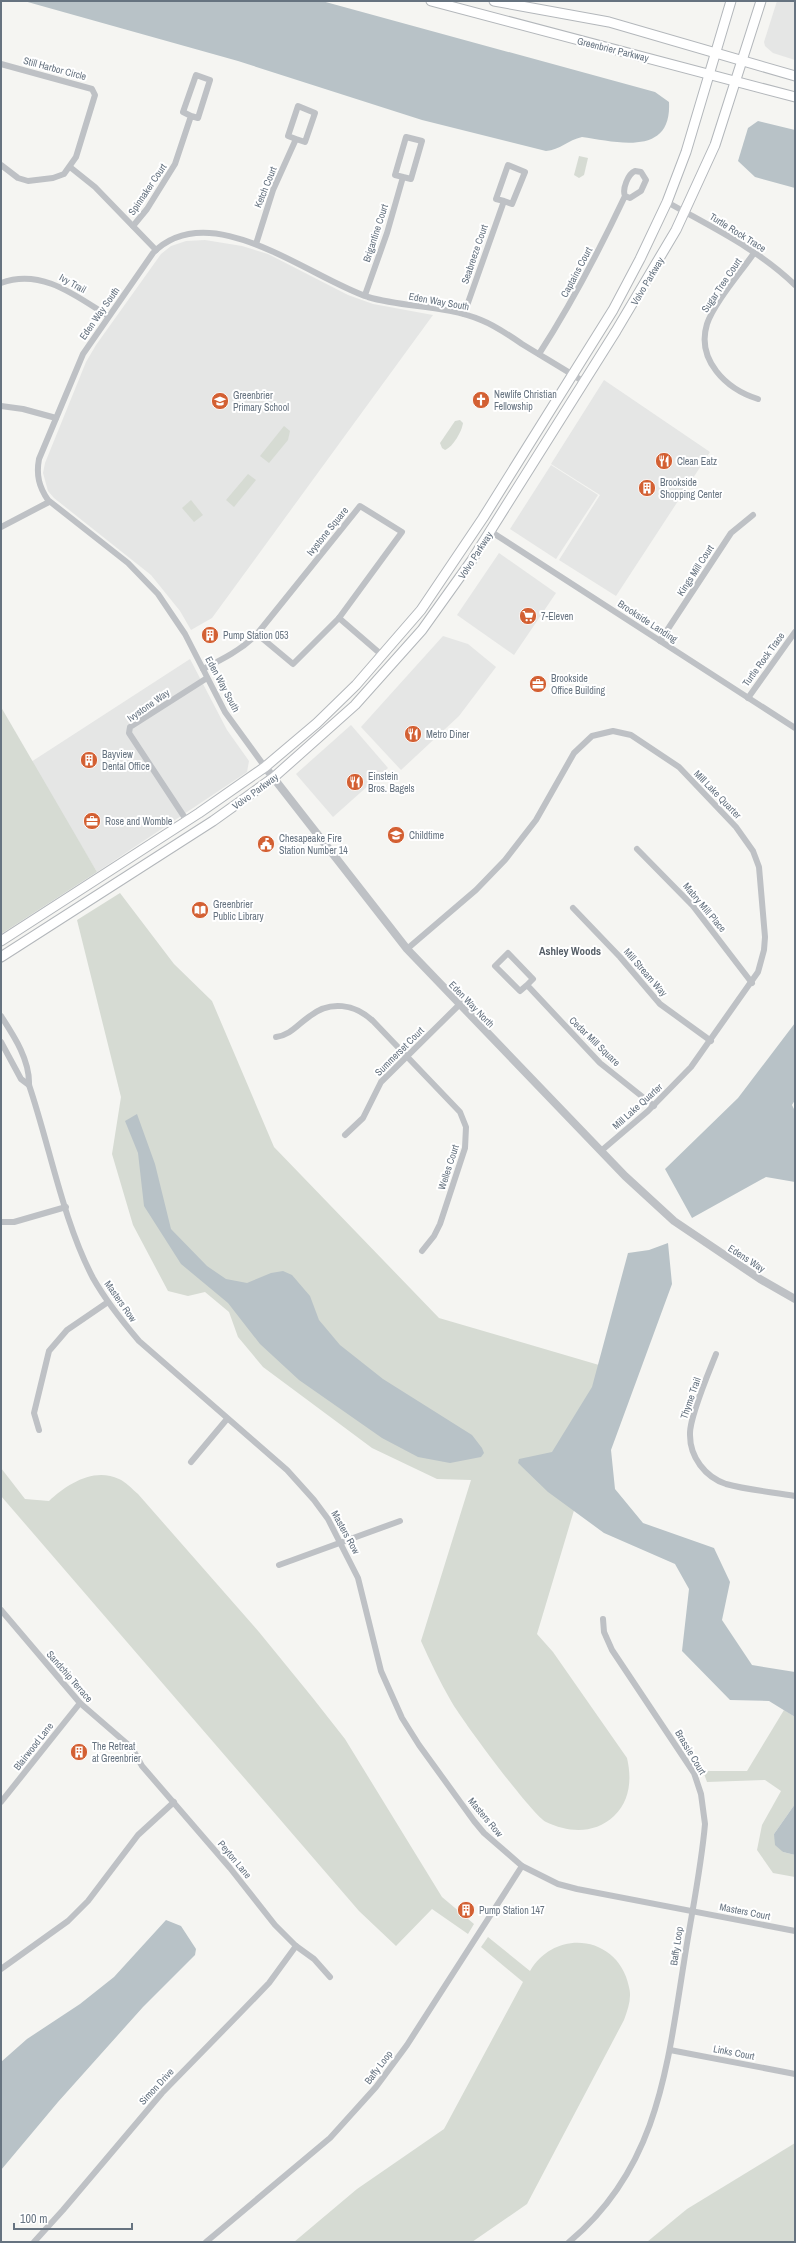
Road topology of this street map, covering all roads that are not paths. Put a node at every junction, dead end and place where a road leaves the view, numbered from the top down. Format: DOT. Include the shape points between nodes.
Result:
graph roads {
  1 [pos="431,1"];
  2 [pos="494,1"];
  3 [pos="731,1"];
  4 [pos="761,1"];
  5 [pos="716,52"];
  6 [pos="743,61"];
  7 [pos="1,64"];
  8 [pos="710,74"];
  9 [pos="795,76"];
  10 [pos="736,81"];
  11 [pos="795,97"];
  12 [pos="191,116"];
  13 [pos="296,139"];
  14 [pos="1,165"];
  15 [pos="70,167"];
  16 [pos="403,177"];
  17 [pos="625,196"];
  18 [pos="504,201"];
  19 [pos="667,202"];
  20 [pos="685,212"];
  21 [pos="133,226"];
  22 [pos="256,244"];
  23 [pos="156,250"];
  24 [pos="754,253"];
  25 [pos="1,283"];
  26 [pos="795,285"];
  27 [pos="365,295"];
  28 [pos="464,314"];
  29 [pos="108,316"];
  30 [pos="539,354"];
  31 [pos="572,374"];
  32 [pos="584,382"];
  33 [pos="758,399"];
  34 [pos="1,406"];
  35 [pos="56,418"];
  36 [pos="49,502"];
  37 [pos="753,515"];
  38 [pos="1,527"];
  39 [pos="490,531"];
  40 [pos="339,618"];
  41 [pos="795,632"];
  42 [pos="257,634"];
  43 [pos="660,642"];
  44 [pos="382,656"];
  45 [pos="203,669"];
  46 [pos="207,678"];
  47 [pos="748,698"];
  48 [pos="795,728"];
  49 [pos="265,767"];
  50 [pos="273,778"];
  51 [pos="187,821"];
  52 [pos="637,849"];
  53 [pos="573,908"];
  54 [pos="1,941"];
  55 [pos="407,949"];
  56 [pos="1,957"];
  57 [pos="752,983"];
  58 [pos="527,985"];
  59 [pos="459,1005"];
  60 [pos="1,1016"];
  61 [pos="276,1037"];
  62 [pos="711,1041"];
  63 [pos="1,1042"];
  64 [pos="407,1056"];
  65 [pos="29,1085"];
  66 [pos="654,1106"];
  67 [pos="345,1135"];
  68 [pos="601,1151"];
  69 [pos="66,1207"];
  70 [pos="1,1222"];
  71 [pos="689,1232"];
  72 [pos="422,1251"];
  73 [pos="795,1299"];
  74 [pos="108,1302"];
  75 [pos="716,1354"];
  76 [pos="227,1419"];
  77 [pos="39,1430"];
  78 [pos="191,1462"];
  79 [pos="795,1496"];
  80 [pos="400,1521"];
  81 [pos="341,1542"];
  82 [pos="279,1566"];
  83 [pos="1,1610"];
  84 [pos="603,1619"];
  85 [pos="80,1703"];
  86 [pos="132,1748"];
  87 [pos="1,1802"];
  88 [pos="174,1802"];
  89 [pos="522,1866"];
  90 [pos="692,1912"];
  91 [pos="795,1931"];
  92 [pos="296,1946"];
  93 [pos="1,1969"];
  94 [pos="330,1976"];
  95 [pos="670,2050"];
  96 [pos="795,2074"];
  97 [pos="34,2242"];
  98 [pos="206,2242"];
  99 [pos="569,2242"];
  1 -- 8 [label="main road, Greenbrier Parkway"];
  2 -- 5 [label="main road" via="609,22"];
  3 -- 5 [label="main road, Volvo Parkway"];
  4 -- 6 [label="main road, Volvo Parkway"];
  5 -- 6 [label="main road"];
  5 -- 8 [label="main road, Volvo Parkway"];
  6 -- 9 [label="main road"];
  6 -- 10 [label="main road, Volvo Parkway"];
  7 -- 15 [label="street, Still Harbor Circle" via="92,89 95,99 76,157"];
  8 -- 10 [label="main road, Greenbrier Parkway"];
  8 -- 19 [label="main road, Volvo Parkway" via="686,152"];
  10 -- 11 [label="main road, Greenbrier Parkway"];
  10 -- 20 [label="main road, Volvo Parkway" via="715,145"];
  12 -- 12 [label="street, Spinnaker Court" via="198,118 210,80 196,75 183,112"];
  12 -- 21 [label="street, Spinnaker Court" via="175,164 147,209"];
  13 -- 13 [label="street" via="305,142 315,113 298,106 288,136"];
  13 -- 22 [label="street, Ketch Court" via="273,190"];
  14 -- 15 [label="street" via="22,180 31,181 58,177"];
  15 -- 21 [label="street" via="95,187"];
  16 -- 16 [label="street" via="395,175 406,137 422,141 411,179"];
  16 -- 27 [label="street, Brigantine Court"];
  17 -- 17 [label="street, Captains Court" via="624,191 630,174 635,171 641,172 646,180 643,188 630,198"];
  17 -- 30 [label="street, Captains Court" via="572,302"];
  18 -- 18 [label="street" via="496,199 508,166 525,172 512,204"];
  18 -- 28 [label="street, Seabreeze Court"];
  19 -- 20 [label="street, Turtle Rock Trace"];
  19 -- 31 [label="main road, Volvo Parkway" via="627,285"];
  20 -- 24 [label="street, Turtle Rock Trace"];
  20 -- 32 [label="main road, Volvo Parkway" via="653,270"];
  21 -- 23 [label="street"];
  22 -- 23 [label="street, Eden Way South" via="196,233 175,238"];
  22 -- 27 [label="street, Eden Way South"];
  23 -- 29 [label="street, Eden Way South"];
  24 -- 26 [label="street, Turtle Rock Trace"];
  24 -- 33 [label="street, Sugar Tree Court" via="711,316 705,338 708,356 717,374 736,390"];
  25 -- 29 [label="street, Ivy Trail" via="28,279 53,283"];
  27 -- 28 [label="street, Eden Way South" via="397,304"];
  28 -- 30 [label="street, Eden Way South" via="497,327"];
  29 -- 35 [label="street, Eden Way South" via="83,354"];
  30 -- 31 [label="street, Eden Way South"];
  31 -- 32 [label="street, Eden Way South"];
  31 -- 44 [label="main road, Volvo Parkway" via="454,563 421,610"];
  32 -- 39 [label="main road, Volvo Parkway"];
  34 -- 35 [label="street"];
  35 -- 36 [label="street, Eden Way South" via="37,469 40,486"];
  36 -- 38 [label="street"];
  36 -- 45 [label="street, Eden Way South" via="128,563 151,586 175,617"];
  37 -- 43 [label="street, Kings Mill Court" via="731,533"];
  39 -- 43 [label="street, Brookside Landing"];
  39 -- 50 [label="main road, Volvo Parkway" via="439,608 400,657 337,722"];
  40 -- 42 [label="street, Ivystone Square" via="293,664"];
  40 -- 42 [label="street, Ivystone Square" via="402,532 360,506"];
  40 -- 44 [label="street"];
  41 -- 47 [label="street, Turtle Rock Trace"];
  42 -- 45 [label="street, Ivystone Square" via="245,646"];
  43 -- 47 [label="street, Brookside Landing"];
  44 -- 49 [label="main road, Volvo Parkway" via="321,718"];
  45 -- 46 [label="street, Eden Way South"];
  46 -- 49 [label="street, Eden Way South" via="225,712"];
  46 -- 51 [label="street, Ivystone Way" via="130,727 129,732"];
  47 -- 48 [label="street, Brookside Landing"];
  49 -- 50 [label="street, Eden Way North"];
  49 -- 51 [label="main road, Volvo Parkway"];
  50 -- 55 [label="street, Eden Way North"];
  50 -- 56 [label="main road, Volvo Parkway" via="213,821"];
  51 -- 54 [label="main road, Volvo Parkway"];
  52 -- 57 [label="street, Mabry Mill Place" via="693,906"];
  53 -- 62 [label="street, Mill Stream Way" via="660,1004"];
  55 -- 57 [label="street, Mill Lake Quarter" via="476,890 505,860 536,820 578,747 592,736 613,731 632,735 678,767 736,827 753,851 760,879 765,937 762,962"];
  55 -- 59 [label="street, Eden Way North"];
  57 -- 62 [label="street, Mill Lake Quarter"];
  58 -- 58 [label="street" via="533,979 508,954 495,966 520,991"];
  58 -- 66 [label="street, Cedar Mill Square" via="600,1063"];
  59 -- 64 [label="street, Summerset Court"];
  59 -- 68 [label="street, Eden Way North"];
  60 -- 65 [label="street, Masters Row" via="30,1072"];
  61 -- 64 [label="street, Welles Court" via="289,1033 316,1012 329,1007 350,1007 367,1016"];
  62 -- 66 [label="street, Mill Lake Quarter" via="691,1067"];
  63 -- 65 [label="street, Masters Row" via="21,1079"];
  64 -- 67 [label="street, Summerset Court" via="381,1082 363,1118"];
  64 -- 72 [label="street, Welles Court" via="454,1105 462,1116 466,1134 465,1148 440,1224"];
  65 -- 69 [label="street, Masters Row"];
  66 -- 68 [label="street, Mill Lake Quarter"];
  68 -- 71 [label="street, Eden Way North" via="655,1206"];
  69 -- 70 [label="street" via="14,1222"];
  69 -- 74 [label="street, Masters Row" via="83,1255"];
  71 -- 73 [label="street, Edens Way"];
  74 -- 76 [label="street, Masters Row" via="139,1341"];
  74 -- 77 [label="street" via="67,1330 53,1343 34,1413"];
  75 -- 79 [label="street, Thyme Trail" via="691,1426 691,1446 699,1464 713,1478 726,1484"];
  76 -- 78 [label="street"];
  76 -- 81 [label="street, Masters Row" via="301,1484 328,1519"];
  80 -- 81 [label="street"];
  81 -- 82 [label="street"];
  81 -- 89 [label="street, Masters Row" via="358,1578 381,1671 406,1724 484,1833"];
  83 -- 85 [label="street, Sandchip Terrace"];
  84 -- 90 [label="street, Brassie Court" via="604,1632 612,1650 697,1781 705,1824"];
  85 -- 86 [label="street, Sandchip Terrace"];
  85 -- 87 [label="street, Blairwood Lane"];
  86 -- 88 [label="street, Peyton Lane" via="142,1766"];
  88 -- 92 [label="street, Peyton Lane" via="275,1925"];
  88 -- 93 [label="street" via="138,1835 88,1901 68,1921"];
  89 -- 90 [label="street, Masters Row" via="577,1889"];
  89 -- 98 [label="street, Baffy Loop" via="407,2045 376,2087 330,2138"];
  90 -- 91 [label="street, Masters Court"];
  90 -- 95 [label="street, Baffy Loop"];
  92 -- 94 [label="street, Peyton Lane" via="314,1959"];
  92 -- 97 [label="street, Simon Drive" via="269,1983 162,2093"];
  95 -- 96 [label="street, Links Court"];
  95 -- 99 [label="street, Baffy Loop" via="657,2107 638,2153 606,2203"];
}
